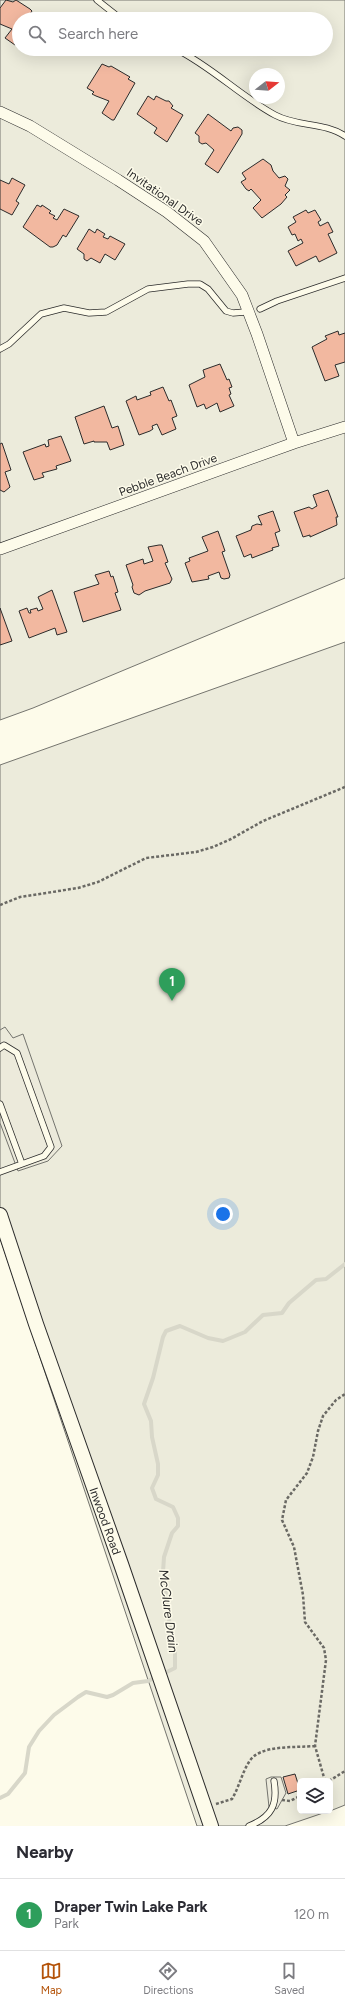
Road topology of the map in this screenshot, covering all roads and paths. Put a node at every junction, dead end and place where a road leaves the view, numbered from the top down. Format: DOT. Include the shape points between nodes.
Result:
graph roads {
  1 [pos="97,0"];
  2 [pos="112,12"];
  3 [pos="189,56"];
  4 [pos="0,112"];
  5 [pos="345,136"];
  6 [pos="345,278"];
  7 [pos="260,309"];
  8 [pos="245,312"];
  9 [pos="0,349"];
  10 [pos="345,427"];
  11 [pos="294,443"];
  12 [pos="0,549"];
  13 [pos="345,787"];
  14 [pos="0,906"];
  15 [pos="0,1048"];
  16 [pos="0,1104"];
  17 [pos="22,1164"];
  18 [pos="0,1172"];
  19 [pos="0,1215"];
  20 [pos="345,1394"];
  21 [pos="315,1746"];
  22 [pos="345,1771"];
  23 [pos="324,1778"];
  24 [pos="333,1778"];
  25 [pos="274,1781"];
  26 [pos="297,1798"];
  27 [pos="282,1800"];
  28 [pos="204,1806"];
  29 [pos="211,1826"];
  30 [pos="249,1826"];
  1 -- 2 [label="lane"];
  3 -- 5 [label="lane" via="276,115 295,122 320,126"];
  4 -- 11 [label="street, Invitational Drive" via="30,126 118,180 204,240 242,295"];
  6 -- 7 [label="lane"];
  8 -- 9 [label="lane" via="226,311 208,289 200,284 148,289 106,312 89,313 64,308 41,314 9,344"];
  10 -- 11 [label="street, Pebble Beach Drive"];
  11 -- 12 [label="street, Pebble Beach Drive"];
  13 -- 14 [label="path" via="263,822 213,847 196,852 146,858 98,882 78,888 20,897"];
  15 -- 17 [label="lane" via="4,1044 17,1053 51,1147 44,1156"];
  16 -- 17 [label="lane"];
  17 -- 18 [label="lane"];
  19 -- 28 [label="street, Inwood Road"];
  20 -- 21 [label="path" via="336,1400 323,1416 307,1473 286,1500 282,1520 294,1547 305,1622 324,1648 326,1660"];
  21 -- 23 [label="path"];
  21 -- 28 [label="path" via="266,1749 254,1755 232,1799"];
  22 -- 24 [label="path"];
  25 -- 30 [label="lane" via="276,1796 272,1810"];
  26 -- 27 [label="path" via="290,1801"];
  28 -- 29 [label="street, Inwood Road"];
}
